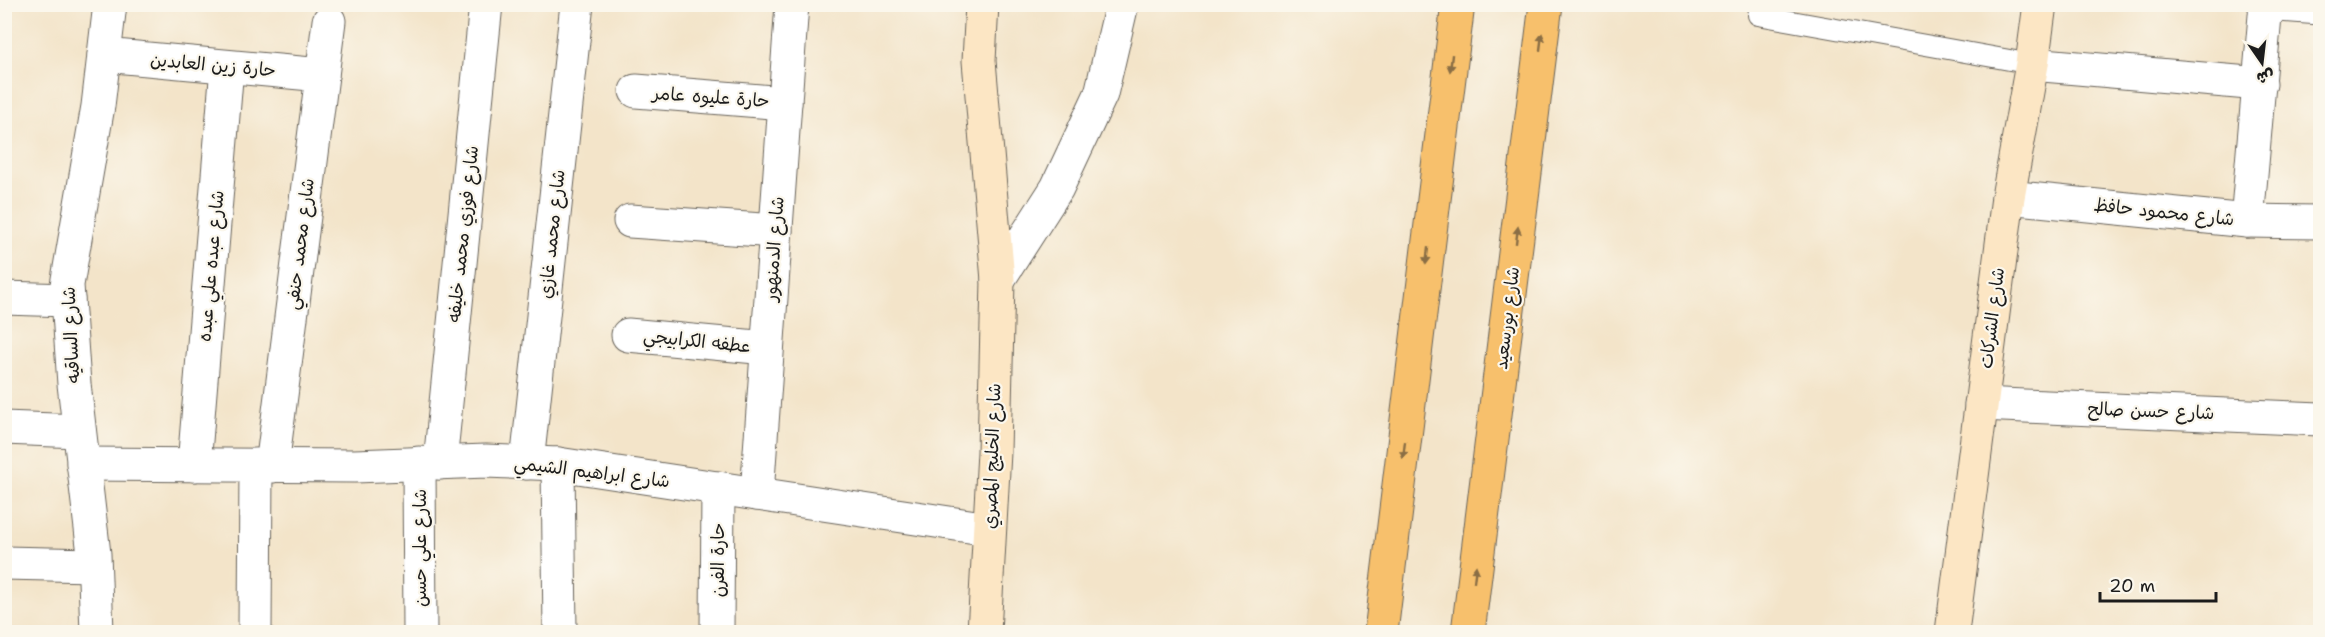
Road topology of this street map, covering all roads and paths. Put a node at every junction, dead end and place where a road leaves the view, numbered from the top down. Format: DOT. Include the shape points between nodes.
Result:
graph roads {
  1 [pos="110,4"];
  2 [pos="486,4"];
  3 [pos="577,4"];
  4 [pos="792,4"];
  5 [pos="982,4"];
  6 [pos="1122,4"];
  7 [pos="1458,4"];
  8 [pos="1546,4"];
  9 [pos="2040,4"];
  10 [pos="2266,5"];
  11 [pos="2320,8"];
  12 [pos="1758,15"];
  13 [pos="329,21"];
  14 [pos="104,55"];
  15 [pos="2032,64"];
  16 [pos="227,67"];
  17 [pos="322,75"];
  18 [pos="2260,84"];
  19 [pos="636,91"];
  20 [pos="785,103"];
  21 [pos="2008,197"];
  22 [pos="630,221"];
  23 [pos="2247,221"];
  24 [pos="2320,222"];
  25 [pos="776,231"];
  26 [pos="998,280"];
  27 [pos="4,298"];
  28 [pos="68,300"];
  29 [pos="628,334"];
  30 [pos="767,348"];
  31 [pos="1981,404"];
  32 [pos="2320,418"];
  33 [pos="4,428"];
  34 [pos="79,431"];
  35 [pos="429,463"];
  36 [pos="83,464"];
  37 [pos="543,464"];
  38 [pos="194,465"];
  39 [pos="264,466"];
  40 [pos="718,488"];
  41 [pos="757,494"];
  42 [pos="989,530"];
  43 [pos="4,563"];
  44 [pos="94,566"];
  45 [pos="97,633"];
  46 [pos="255,633"];
  47 [pos="420,633"];
  48 [pos="560,633"];
  49 [pos="717,633"];
  50 [pos="984,633"];
  51 [pos="1381,633"];
  52 [pos="1468,633"];
  53 [pos="1952,633"];
  1 -- 14 [label="street, شارع الساقيه"];
  2 -- 35 [label="street, شارع فوزي محمد خليفه"];
  3 -- 37 [label="street, شارع محمد غازي"];
  4 -- 20 [label="street, شارع الدمنهور"];
  5 -- 26 [label="main road, شارع الخليج المصري" via="979,61"];
  6 -- 26 [label="street" via="1101,94 1057,188"];
  7 -- 51 [label="main road, one-way"];
  52 -- 8 [label="main road, شارع بورسعيد, one-way"];
  9 -- 15 [label="main road, شارع الشركات"];
  10 -- 11 [label="street"];
  10 -- 18 [label="street"];
  12 -- 15 [label="lane"];
  13 -- 17 [label="street, شارع محمد حنفي"];
  14 -- 16 [label="street, حارة زين العابدين"];
  14 -- 28 [label="street, شارع الساقيه" via="74,234"];
  15 -- 18 [label="street"];
  15 -- 21 [label="main road, شارع الشركات"];
  16 -- 17 [label="street, حارة زين العابدين"];
  16 -- 38 [label="street, شارع عبده علي عبده"];
  17 -- 39 [label="street, شارع محمد حنفي"];
  18 -- 23 [label="street"];
  19 -- 20 [label="street, حارة عليوه عامر"];
  20 -- 25 [label="street, شارع الدمنهور"];
  21 -- 23 [label="street, شارع محمود حافظ"];
  21 -- 31 [label="main road, شارع الشركات"];
  22 -- 25 [label="street"];
  23 -- 24 [label="street, شارع محمود حافظ"];
  25 -- 30 [label="street, شارع الدمنهور"];
  26 -- 42 [label="main road, شارع الخليج المصري"];
  27 -- 28 [label="street"];
  28 -- 34 [label="street, شارع الساقيه"];
  29 -- 30 [label="street, عطفه الكرابيجي"];
  30 -- 41 [label="street, شارع الدمنهور"];
  31 -- 32 [label="street, شارع حسن صالح"];
  31 -- 53 [label="main road, شارع الشركات"];
  33 -- 34 [label="street"];
  34 -- 36 [label="street, شارع الساقيه"];
  35 -- 37 [label="street, شارع ابراهيم الشيمي"];
  35 -- 39 [label="street, شارع ابراهيم الشيمي"];
  35 -- 47 [label="street, شارع علي حسن"];
  36 -- 38 [label="street, شارع ابراهيم الشيمي"];
  36 -- 44 [label="street, شارع الساقيه"];
  37 -- 40 [label="street, شارع ابراهيم الشيمي"];
  37 -- 48 [label="street, شارع محمد غازي"];
  38 -- 39 [label="street, شارع ابراهيم الشيمي"];
  39 -- 46 [label="street, شارع محمد حنفي"];
  40 -- 41 [label="street, شارع ابراهيم الشيمي"];
  40 -- 49 [label="street, حارة الفرن"];
  41 -- 42 [label="street, شارع ابراهيم الشيمي"];
  42 -- 50 [label="main road, شارع الخليج المصري"];
  43 -- 44 [label="street"];
  44 -- 45 [label="street, شارع الساقيه"];
}
